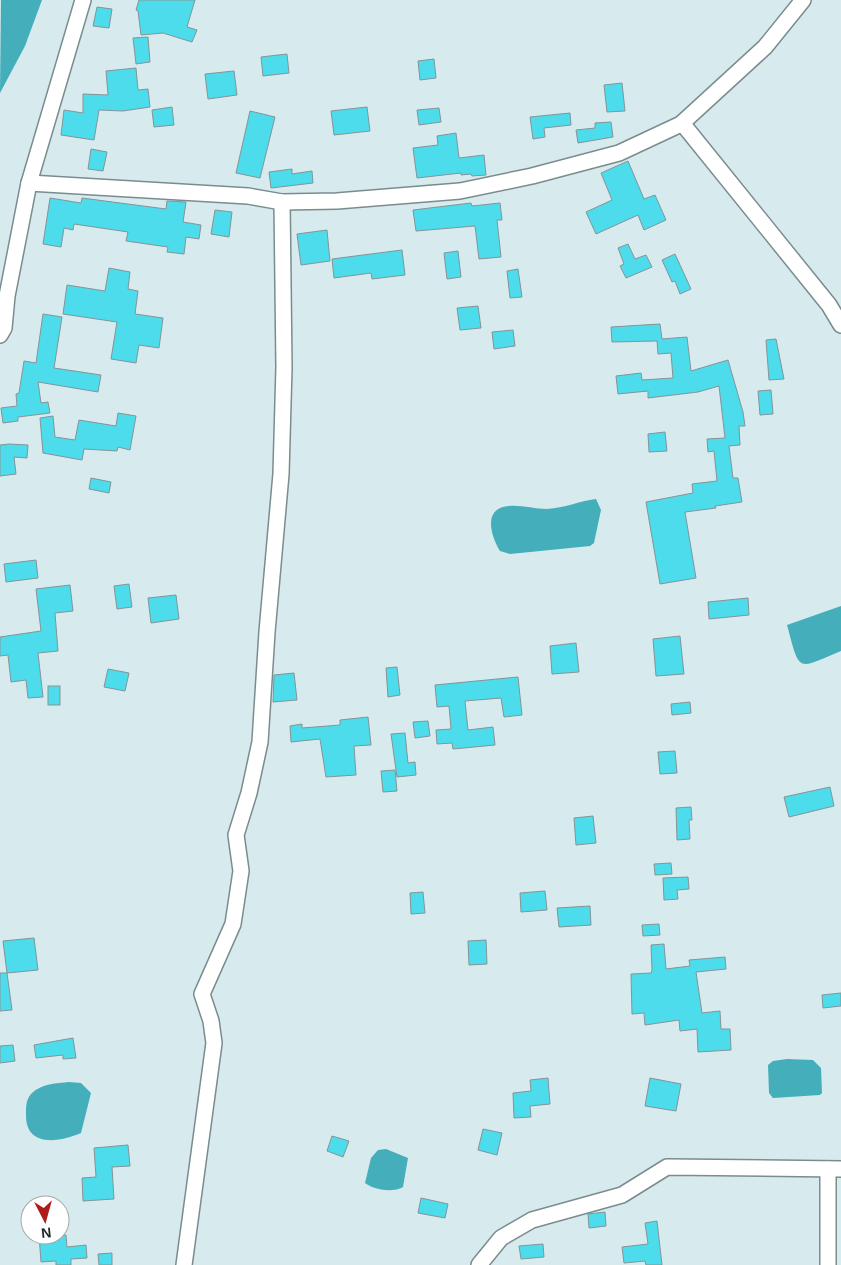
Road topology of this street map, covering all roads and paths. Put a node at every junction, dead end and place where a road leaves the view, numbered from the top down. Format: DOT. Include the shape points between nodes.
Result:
graph roads {
  1 [pos="83,0"];
  2 [pos="804,0"];
  3 [pos="682,123"];
  4 [pos="29,184"];
  5 [pos="282,202"];
  6 [pos="841,326"];
  7 [pos="0,335"];
  8 [pos="835,1169"];
  9 [pos="184,1265"];
  10 [pos="479,1265"];
  11 [pos="828,1265"];
  1 -- 4 [label="street"];
  2 -- 3 [label="street" via="765,47"];
  3 -- 5 [label="street" via="619,153 469,189 337,202"];
  3 -- 6 [label="street" via="829,305"];
  4 -- 5 [label="street" via="248,196"];
  4 -- 7 [label="street" via="7,296 4,328"];
  5 -- 9 [label="street" via="284,367 281,474 260,742 236,835 241,872 233,924 202,994 212,1020 214,1043"];
  8 -- 10 [label="street" via="667,1167 622,1195 532,1220 501,1238"];
  8 -- 11 [label="street"];
}
